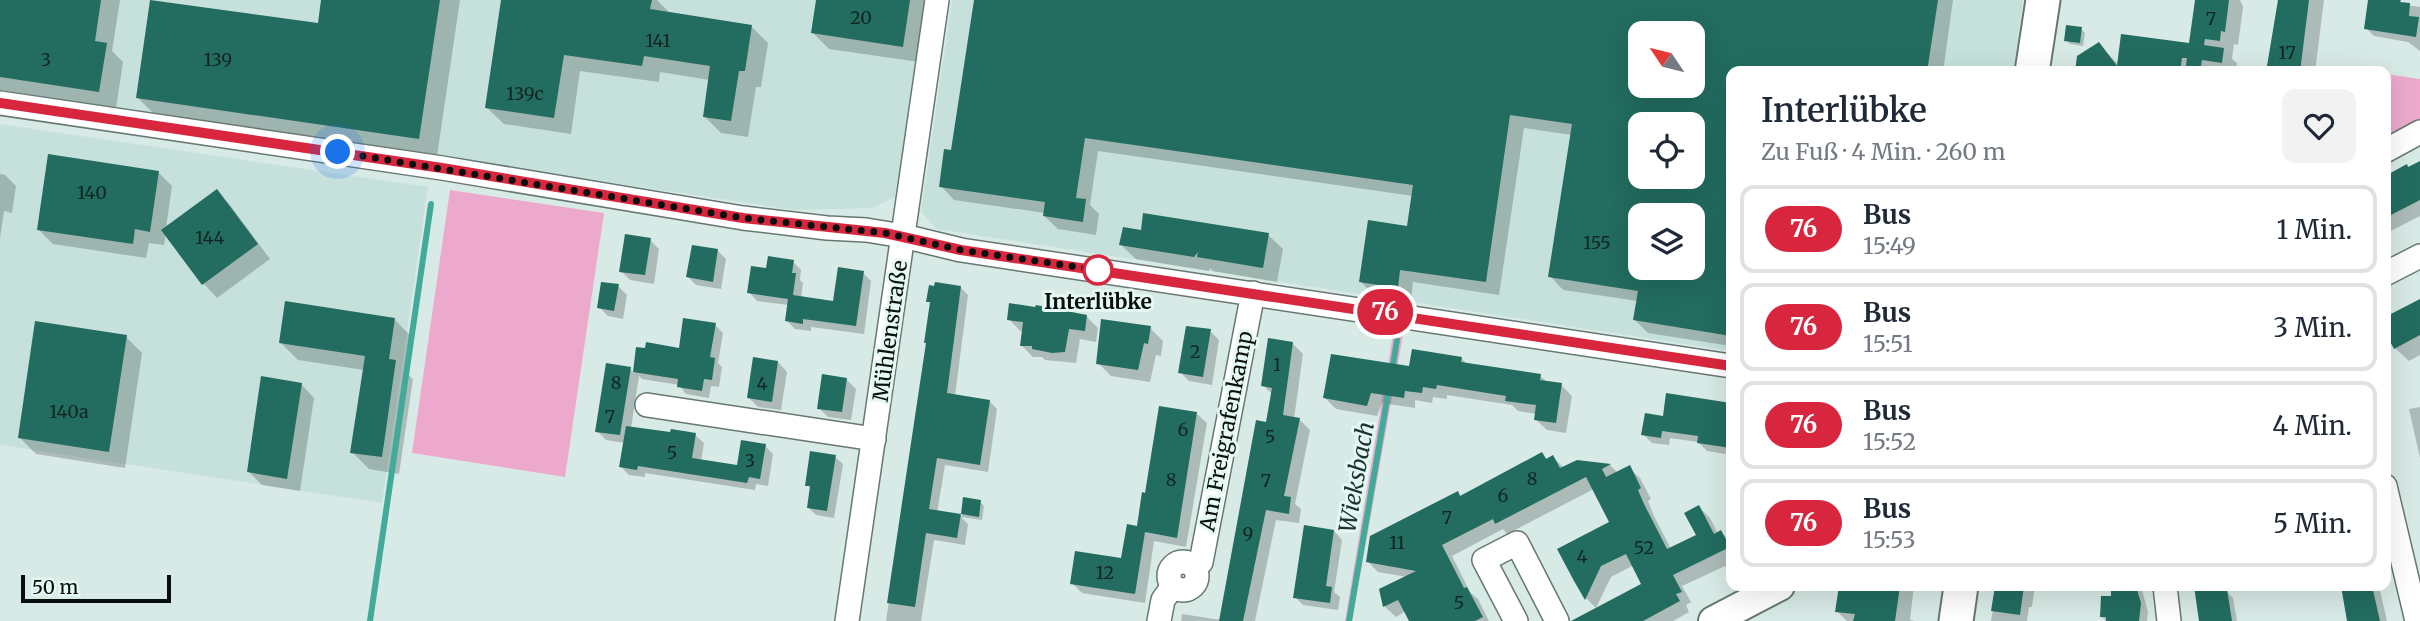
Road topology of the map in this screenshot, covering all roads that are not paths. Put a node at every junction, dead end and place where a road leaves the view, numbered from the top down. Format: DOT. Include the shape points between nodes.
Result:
graph roads {
  1 [pos="937,0"];
  2 [pos="2043,0"];
  3 [pos="2033,66"];
  4 [pos="0,103"];
  5 [pos="2420,132"];
  6 [pos="2391,148"];
  7 [pos="903,236"];
  8 [pos="2420,256"];
  9 [pos="2391,271"];
  10 [pos="1253,293"];
  11 [pos="1726,365"];
  12 [pos="648,405"];
  13 [pos="874,439"];
  14 [pos="2391,511"];
  15 [pos="1770,591"];
  16 [pos="1960,591"];
  17 [pos="2166,591"];
  18 [pos="846,621"];
  19 [pos="1159,621"];
  20 [pos="1516,621"];
  21 [pos="1558,621"];
  22 [pos="1713,621"];
  23 [pos="1956,621"];
  24 [pos="2169,621"];
  25 [pos="2417,621"];
  1 -- 7 [label="street, Mühlenstraße"];
  2 -- 3 [label="main road"];
  4 -- 7 [label="street" via="743,218"];
  5 -- 6 [label="street"];
  7 -- 10 [label="street" via="961,250"];
  7 -- 13 [label="street, Mühlenstraße"];
  8 -- 9 [label="street"];
  10 -- 11 [label="street"];
  10 -- 19 [label="street, Am Freigrafenkamp" via="1201,562 1194,566 1198,578 1191,589 1173,586 1163,600"];
  12 -- 13 [label="street"];
  13 -- 18 [label="street, Mühlenstraße"];
  14 -- 25 [label="street"];
  15 -- 22 [label="street"];
  16 -- 23 [label="main road"];
  17 -- 24 [label="street"];
  20 -- 21 [label="street" via="1484,560 1517,543"];
}
